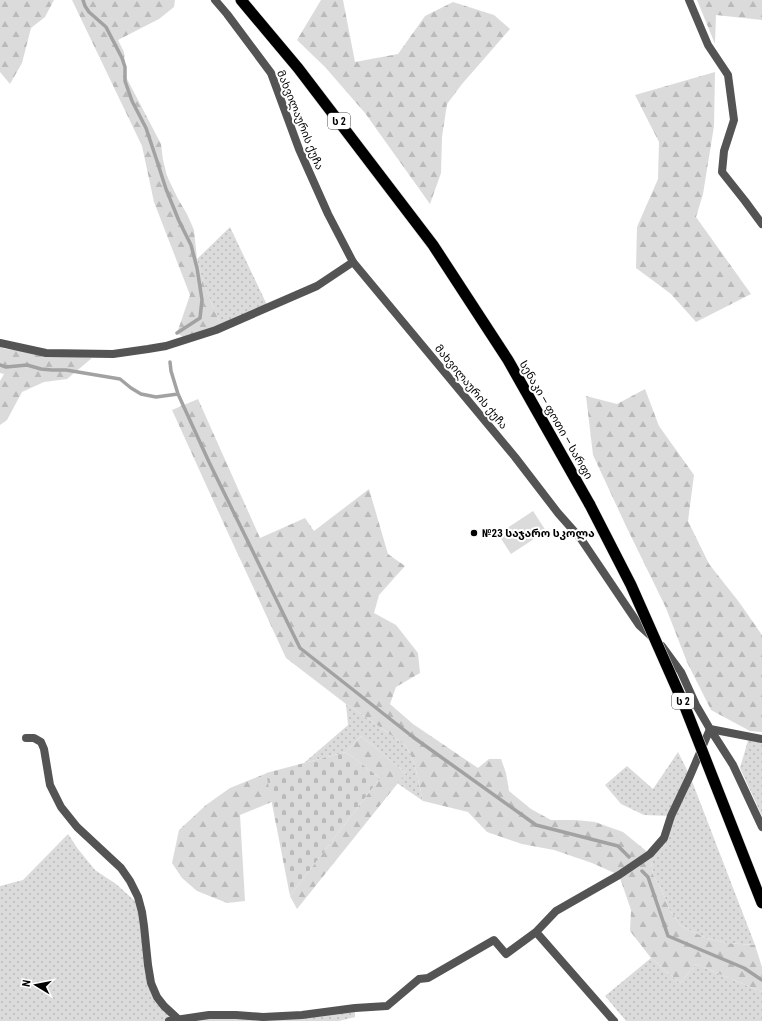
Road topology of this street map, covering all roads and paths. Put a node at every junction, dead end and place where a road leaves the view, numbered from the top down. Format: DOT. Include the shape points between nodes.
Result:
graph roads {
  1 [pos="214,0"];
  2 [pos="241,0"];
  3 [pos="689,0"];
  4 [pos="762,224"];
  5 [pos="353,262"];
  6 [pos="0,343"];
  7 [pos="710,729"];
  8 [pos="26,738"];
  9 [pos="762,739"];
  10 [pos="762,827"];
  11 [pos="762,903"];
  12 [pos="536,932"];
  13 [pos="178,1019"];
  14 [pos="170,1021"];
  15 [pos="614,1021"];
  1 -- 5 [label="street, მახვილაურის ქუჩა" via="271,73 299,149"];
  2 -- 11 [label="highway, სენაკი — ფოთი — სარფი / ს 2, bridge" via="298,68 433,245 508,360 590,505 631,585 685,707"];
  3 -- 4 [label="street" via="708,45 728,75 734,120 724,151 722,172"];
  5 -- 6 [label="street" via="318,286 216,330 161,347 113,354 46,353"];
  5 -- 7 [label="street, მახვილაურის ქუჩა" via="581,539 639,624 661,646 681,672"];
  7 -- 9 [label="street"];
  7 -- 10 [label="street, მახვილაურის ქუჩა" via="733,765"];
  7 -- 12 [label="street" via="671,816 664,838 650,854 619,875 556,911"];
  8 -- 13 [label="street" via="34,738 41,742 50,785 61,807 77,827 121,868 130,882 142,912 151,984 157,997"];
  12 -- 13 [label="street" via="506,954 494,940 428,978 419,979 387,1006 294,1016 209,1015"];
  12 -- 15 [label="street"];
  13 -- 14 [label="street"];
}
